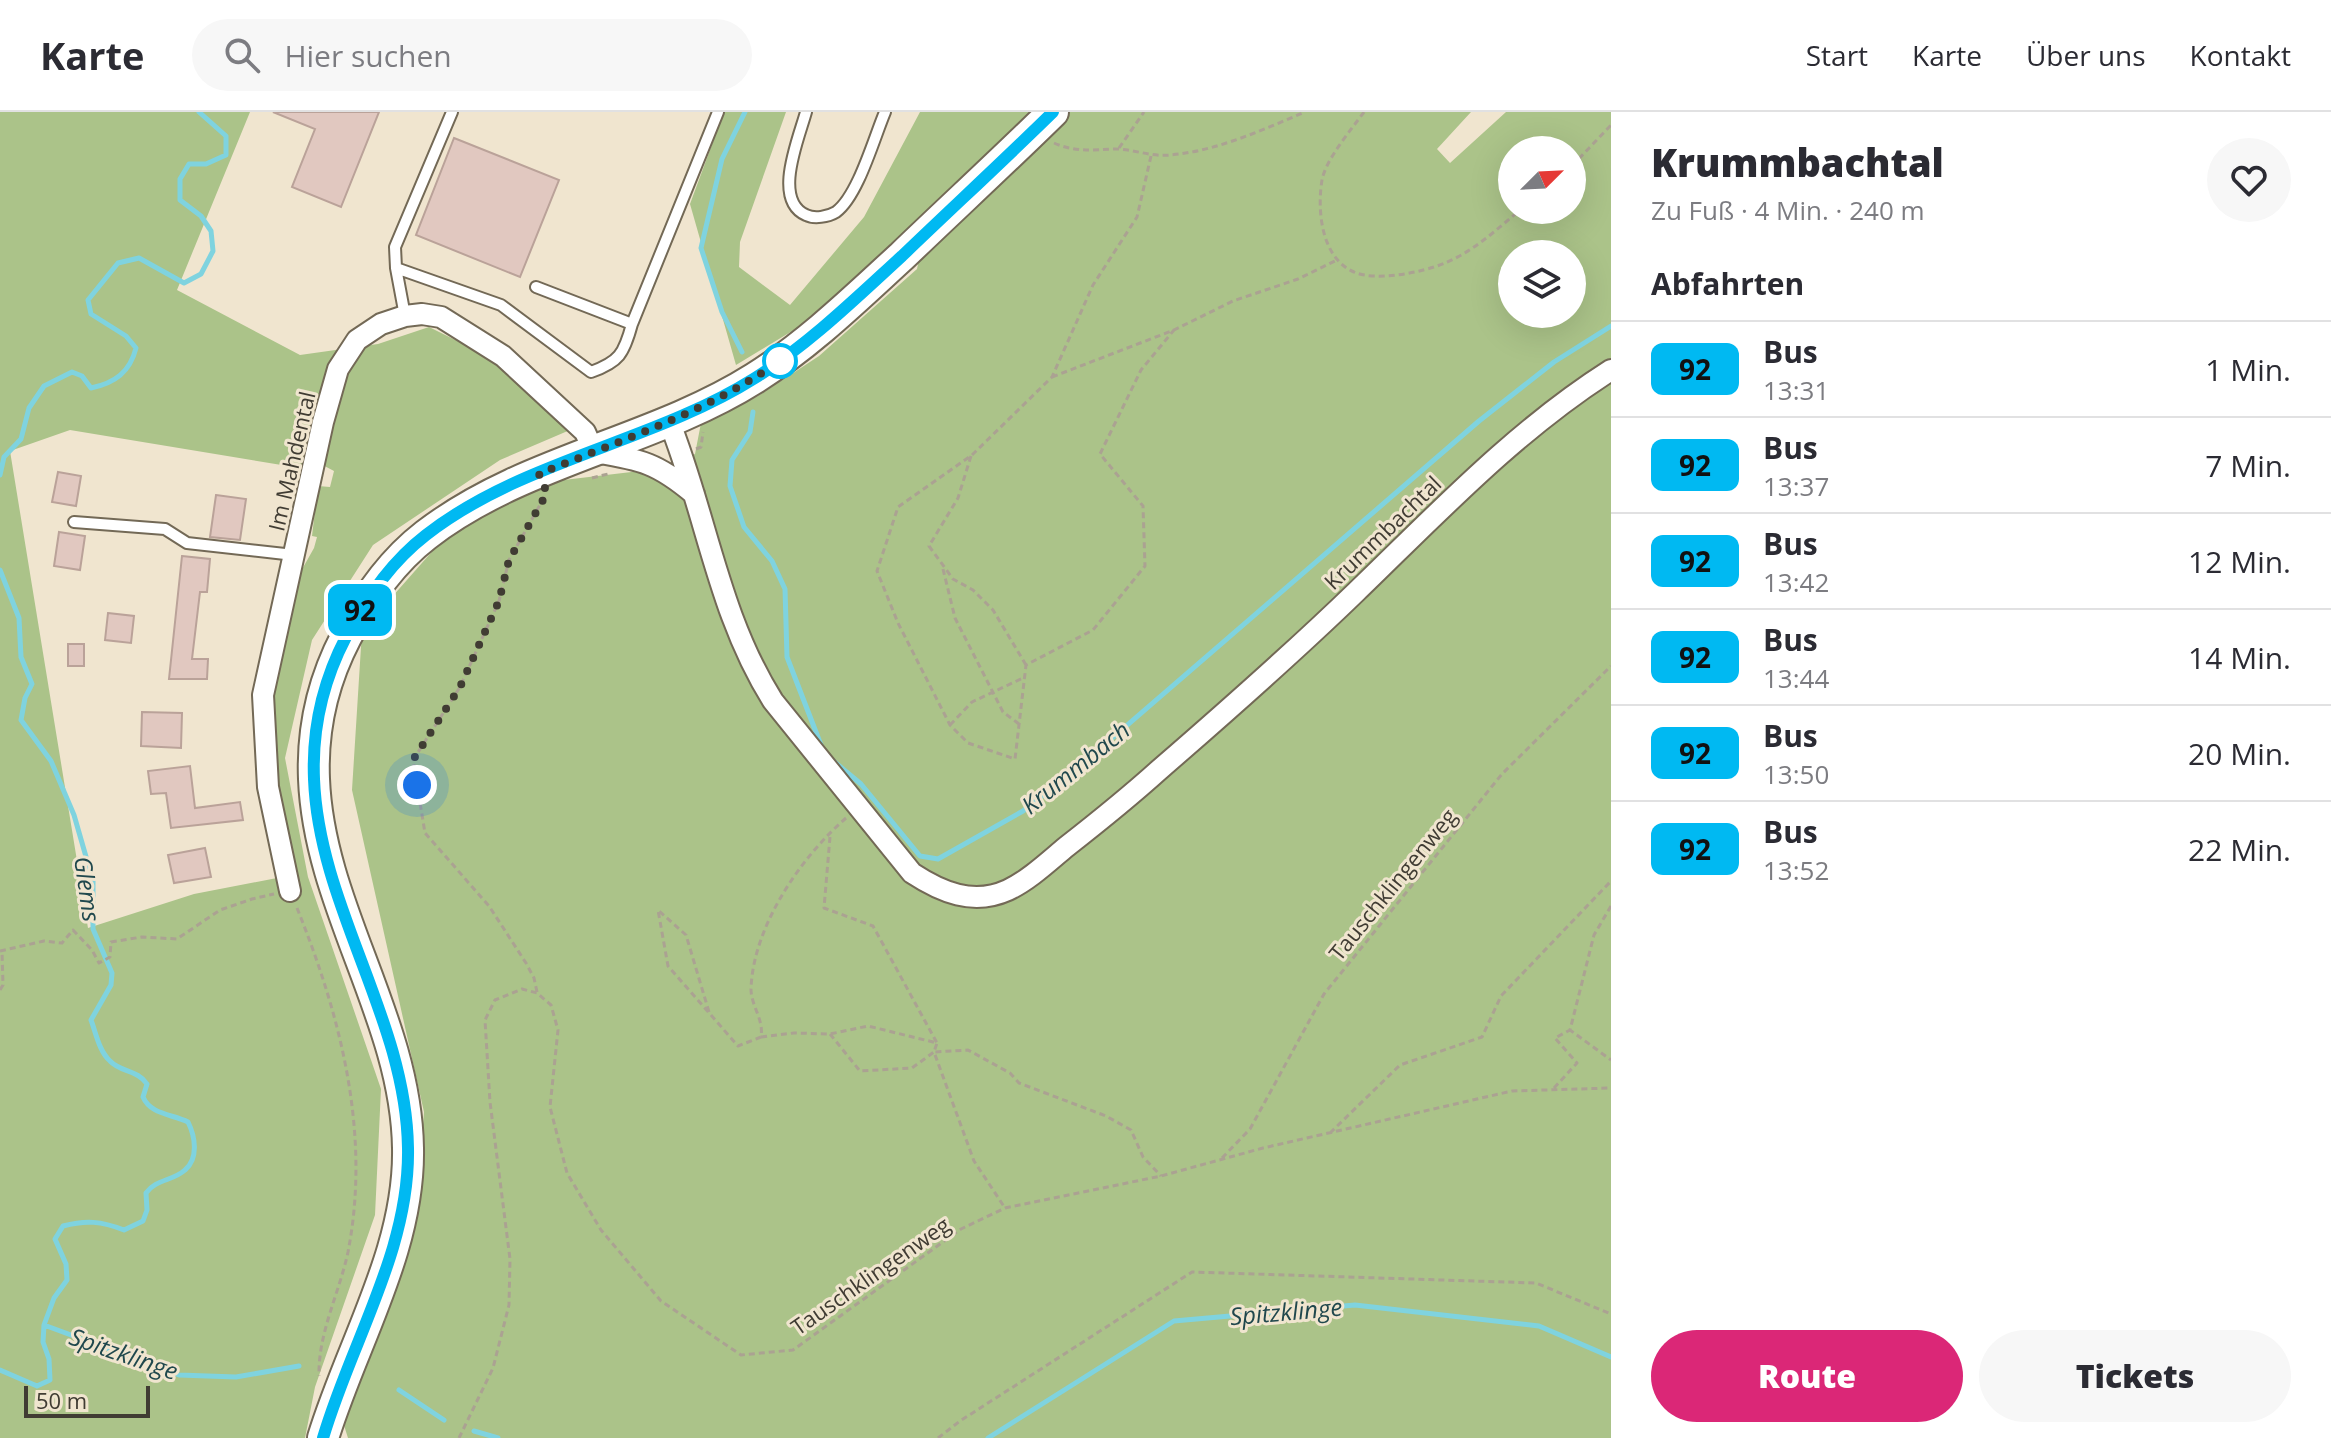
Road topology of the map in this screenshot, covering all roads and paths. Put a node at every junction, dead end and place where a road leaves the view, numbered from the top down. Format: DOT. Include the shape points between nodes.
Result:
graph roads {
  1 [pos="452,112"];
  2 [pos="718,112"];
  3 [pos="806,112"];
  4 [pos="885,112"];
  5 [pos="1144,112"];
  6 [pos="1305,112"];
  7 [pos="1364,112"];
  8 [pos="1611,125"];
  9 [pos="1050,126"];
  10 [pos="1119,149"];
  11 [pos="1586,151"];
  12 [pos="1151,156"];
  13 [pos="1504,224"];
  14 [pos="1338,260"];
  15 [pos="396,268"];
  16 [pos="536,287"];
  17 [pos="405,316"];
  18 [pos="632,324"];
  19 [pos="1174,330"];
  20 [pos="1611,370"];
  21 [pos="1052,377"];
  22 [pos="669,421"];
  23 [pos="594,452"];
  24 [pos="972,455"];
  25 [pos="639,461"];
  26 [pos="539,474"];
  27 [pos="582,481"];
  28 [pos="694,494"];
  29 [pos="74,522"];
  30 [pos="294,555"];
  31 [pos="943,565"];
  32 [pos="1026,665"];
  33 [pos="1611,666"];
  34 [pos="1024,677"];
  35 [pos="993,691"];
  36 [pos="1019,724"];
  37 [pos="950,725"];
  38 [pos="858,808"];
  39 [pos="830,835"];
  40 [pos="1611,881"];
  41 [pos="290,891"];
  42 [pos="1611,906"];
  43 [pos="1,951"];
  44 [pos="0,990"];
  45 [pos="537,993"];
  46 [pos="709,1012"];
  47 [pos="1570,1030"];
  48 [pos="830,1034"];
  49 [pos="761,1037"];
  50 [pos="937,1043"];
  51 [pos="934,1052"];
  52 [pos="1611,1060"];
  53 [pos="1611,1088"];
  54 [pos="1553,1090"];
  55 [pos="1329,1134"];
  56 [pos="1219,1160"];
  57 [pos="1161,1176"];
  58 [pos="1005,1208"];
  59 [pos="1611,1314"];
  60 [pos="319,1382"];
  61 [pos="328,1435"];
  62 [pos="459,1438"];
  63 [pos="938,1438"];
  1 -- 15 [label="lane" via="395,247"];
  2 -- 18 [label="lane"];
  3 -- 4 [label="lane" via="789,175 789,198 806,216 820,217 835,212 851,194"];
  5 -- 10 [label="path"];
  6 -- 12 [label="path" via="1236,140"];
  7 -- 14 [label="path" via="1323,177 1320,219"];
  8 -- 11 [label="path"];
  9 -- 10 [label="path" via="1067,149"];
  9 -- 22 [label="main road" via="802,345 752,380"];
  10 -- 12 [label="path"];
  12 -- 21 [label="path" via="1137,217 1093,285"];
  13 -- 14 [label="path" via="1480,244 1418,272 1355,273"];
  14 -- 19 [label="path"];
  15 -- 17 [label="lane"];
  15 -- 18 [label="lane" via="501,305 591,372 614,364"];
  16 -- 18 [label="lane"];
  17 -- 23 [label="street, Im Mahdental" via="441,317 503,356 585,432"];
  17 -- 30 [label="street, Im Mahdental" via="357,340 338,369"];
  19 -- 21 [label="path"];
  19 -- 32 [label="path" via="1141,370 1100,454 1143,506 1145,566 1093,630"];
  20 -- 38 [label="street, Krummbachtal" via="1502,451 1244,696 1128,798 1006,891 979,897 936,889 912,873"];
  21 -- 24 [label="path"];
  22 -- 23 [label="main road"];
  22 -- 28 [label="street, Krummbachtal"];
  23 -- 25 [label="street"];
  23 -- 26 [label="main road"];
  24 -- 31 [label="path" via="958,498 929,546"];
  24 -- 37 [label="path" via="898,507 877,571"];
  25 -- 27 [label="path" via="636,470"];
  25 -- 28 [label="street" via="668,472"];
  26 -- 45 [label="path, Tauschklingenweg" via="547,493 509,560 499,601 460,687 413,760 425,833 489,906 526,963"];
  26 -- 61 [label="main road" via="451,518 391,568 340,648 318,718 314,779 323,846 393,1049 408,1149 406,1198 396,1239"];
  28 -- 38 [label="street, Krummbachtal" via="735,630 753,670"];
  29 -- 30 [label="lane" via="165,529 187,543"];
  30 -- 41 [label="street, Im Mahdental" via="263,695 268,787"];
  31 -- 32 [label="path" via="993,610"];
  31 -- 35 [label="path" via="955,618"];
  32 -- 34 [label="path"];
  33 -- 56 [label="path, Tauschklingenweg" via="1502,774 1324,994 1250,1129"];
  34 -- 35 [label="path"];
  34 -- 36 [label="path"];
  35 -- 36 [label="path" via="1003,712"];
  35 -- 37 [label="path" via="972,702"];
  36 -- 37 [label="path" via="1015,759 968,743"];
  38 -- 39 [label="path"];
  39 -- 49 [label="path" via="802,863 761,938 751,993 763,1025"];
  39 -- 50 [label="path" via="824,908 873,926"];
  40 -- 55 [label="path" via="1501,996 1482,1037 1400,1065"];
  41 -- 43 [label="path" via="220,910 177,939 111,942 110,957 99,963 73,930 62,943 44,941"];
  41 -- 60 [label="path" via="345,1055 356,1156 348,1253 319,1354"];
  42 -- 47 [label="path" via="1594,935"];
  43 -- 44 [label="path"];
  45 -- 58 [label="path, Tauschklingenweg" via="551,1005 558,1030 550,1107 567,1173 601,1230 661,1301 741,1355 793,1350 961,1229"];
  45 -- 62 [label="path" via="522,989 495,1000 485,1020 510,1259 509,1305 493,1368"];
  46 -- 46 [label="path" via="668,966 658,910 686,935"];
  46 -- 49 [label="path" via="738,1046"];
  47 -- 52 [label="path"];
  47 -- 54 [label="path" via="1555,1038 1577,1063"];
  48 -- 49 [label="path"];
  48 -- 50 [label="path" via="868,1026"];
  48 -- 51 [label="path" via="860,1071 912,1068"];
  50 -- 51 [label="path"];
  51 -- 57 [label="path" via="968,1050 1019,1083 1106,1116 1131,1130 1143,1157"];
  51 -- 58 [label="path" via="974,1161"];
  53 -- 54 [label="path"];
  54 -- 55 [label="path" via="1512,1091"];
  55 -- 56 [label="path"];
  56 -- 57 [label="path, Tauschklingenweg"];
  57 -- 58 [label="path, Tauschklingenweg"];
  59 -- 63 [label="path" via="1536,1283 1192,1272"];
}
